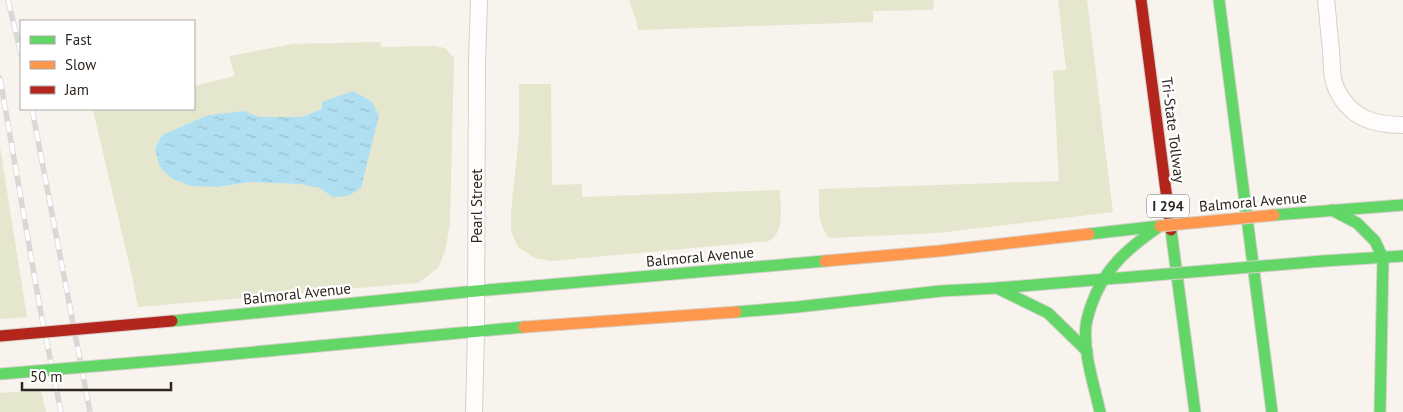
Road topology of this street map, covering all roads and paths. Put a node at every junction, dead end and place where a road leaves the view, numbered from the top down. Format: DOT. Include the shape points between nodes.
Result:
graph roads {
  1 [pos="479,0"];
  2 [pos="1141,0"];
  3 [pos="1219,0"];
  4 [pos="1326,0"];
  5 [pos="1403,125"];
  6 [pos="1403,205"];
  7 [pos="1332,210"];
  8 [pos="1160,226"];
  9 [pos="1403,256"];
  10 [pos="1383,258"];
  11 [pos="1102,278"];
  12 [pos="996,288"];
  13 [pos="476,291"];
  14 [pos="476,331"];
  15 [pos="0,336"];
  16 [pos="1088,351"];
  17 [pos="0,374"];
  18 [pos="474,412"];
  19 [pos="1100,412"];
  20 [pos="1195,412"];
  21 [pos="1272,412"];
  22 [pos="1380,412"];
  1 -- 13 [label="street, Pearl Street"];
  2 -- 20 [label="main road, Tri-State Tollway / I 294"];
  3 -- 21 [label="main road"];
  4 -- 5 [label="street" via="1337,91 1356,114 1367,120"];
  6 -- 7 [label="main road, Balmoral Avenue"];
  7 -- 8 [label="main road, Balmoral Avenue, bridge"];
  7 -- 10 [label="main road" via="1357,223 1375,241"];
  8 -- 11 [label="main road" via="1118,258"];
  8 -- 13 [label="main road, Balmoral Avenue" via="939,251"];
  9 -- 10 [label="main road"];
  10 -- 11 [label="main road, bridge"];
  10 -- 22 [label="main road"];
  11 -- 12 [label="main road"];
  11 -- 16 [label="main road" via="1086,324"];
  12 -- 14 [label="main road" via="797,307"];
  12 -- 16 [label="main road" via="1048,313"];
  13 -- 14 [label="street, Pearl Street"];
  13 -- 15 [label="main road, Balmoral Avenue, bridge"];
  14 -- 17 [label="main road, bridge"];
  14 -- 18 [label="street, Pearl Street"];
  16 -- 19 [label="main road"];
}
